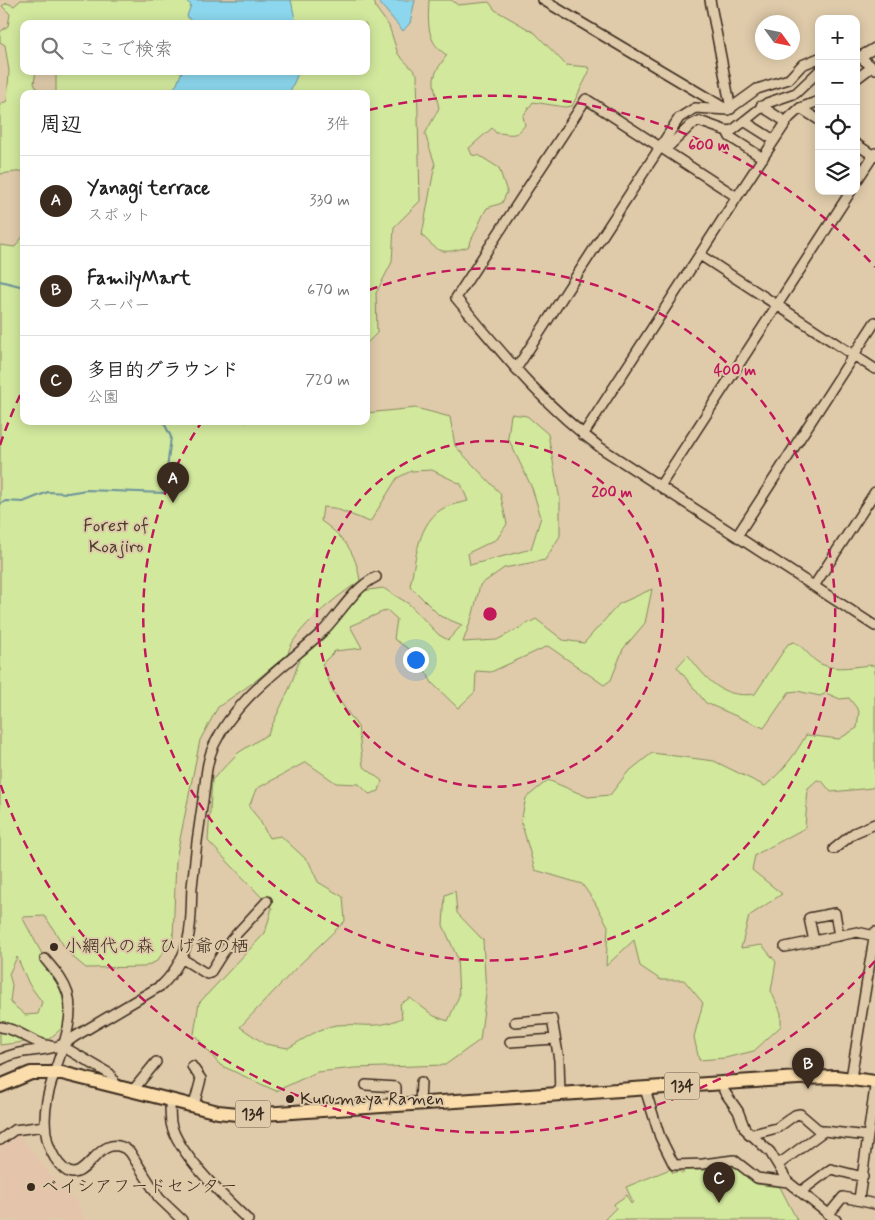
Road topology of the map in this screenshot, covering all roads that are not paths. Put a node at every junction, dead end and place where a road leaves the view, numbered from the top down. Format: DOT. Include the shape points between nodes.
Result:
graph roads {
  1 [pos="543,0"];
  2 [pos="710,0"];
  3 [pos="875,48"];
  4 [pos="860,56"];
  5 [pos="860,58"];
  6 [pos="815,60"];
  7 [pos="874,68"];
  8 [pos="815,75"];
  9 [pos="860,77"];
  10 [pos="815,102"];
  11 [pos="761,106"];
  12 [pos="800,108"];
  13 [pos="729,109"];
  14 [pos="815,117"];
  15 [pos="744,121"];
  16 [pos="786,122"];
  17 [pos="727,131"];
  18 [pos="774,140"];
  19 [pos="860,146"];
  20 [pos="662,149"];
  21 [pos="874,154"];
  22 [pos="763,158"];
  23 [pos="860,176"];
  24 [pos="847,195"];
  25 [pos="737,197"];
  26 [pos="700,255"];
  27 [pos="777,305"];
  28 [pos="875,322"];
  29 [pos="854,355"];
  30 [pos="516,369"];
  31 [pos="875,369"];
  32 [pos="584,435"];
  33 [pos="660,486"];
  34 [pos="875,492"];
  35 [pos="737,536"];
  36 [pos="376,577"];
  37 [pos="814,586"];
  38 [pos="875,626"];
  39 [pos="875,824"];
  40 [pos="834,849"];
  41 [pos="267,901"];
  42 [pos="875,934"];
  43 [pos="839,936"];
  44 [pos="814,941"];
  45 [pos="785,947"];
  46 [pos="45,958"];
  47 [pos="181,958"];
  48 [pos="515,1022"];
  49 [pos="1,1027"];
  50 [pos="555,1039"];
  51 [pos="510,1042"];
  52 [pos="60,1046"];
  53 [pos="0,1060"];
  54 [pos="156,1062"];
  55 [pos="192,1066"];
  56 [pos="54,1072"];
  57 [pos="850,1078"];
  58 [pos="420,1082"];
  59 [pos="875,1082"];
  60 [pos="724,1083"];
  61 [pos="116,1085"];
  62 [pos="0,1086"];
  63 [pos="366,1086"];
  64 [pos="875,1088"];
  65 [pos="134,1089"];
  66 [pos="646,1089"];
  67 [pos="560,1094"];
  68 [pos="170,1099"];
  69 [pos="420,1104"];
  70 [pos="194,1105"];
  71 [pos="396,1105"];
  72 [pos="45,1126"];
  73 [pos="821,1132"];
  74 [pos="749,1135"];
  75 [pos="868,1136"];
  76 [pos="0,1140"];
  77 [pos="871,1148"];
  78 [pos="779,1164"];
  79 [pos="863,1177"];
  80 [pos="788,1182"];
  81 [pos="800,1192"];
  82 [pos="860,1199"];
  83 [pos="875,1204"];
  84 [pos="833,1217"];
  85 [pos="182,1220"];
  86 [pos="248,1220"];
  1 -- 13 [label="street"];
  2 -- 13 [label="street"];
  3 -- 4 [label="street"];
  5 -- 7 [label="street"];
  6 -- 13 [label="street" via="802,65 789,79 757,89"];
  7 -- 9 [label="street"];
  8 -- 11 [label="street" via="796,93"];
  10 -- 12 [label="street"];
  11 -- 15 [label="street"];
  11 -- 16 [label="street"];
  12 -- 14 [label="street"];
  12 -- 16 [label="street"];
  13 -- 20 [label="street" via="705,107 690,110 679,118"];
  15 -- 17 [label="street"];
  15 -- 18 [label="street"];
  16 -- 18 [label="street"];
  17 -- 20 [label="street" via="699,121"];
  17 -- 22 [label="street" via="730,137"];
  18 -- 22 [label="street"];
  19 -- 21 [label="street"];
  20 -- 25 [label="street"];
  20 -- 30 [label="street"];
  20 -- 30 [label="street" via="586,99 456,298"];
  21 -- 23 [label="street"];
  22 -- 25 [label="street"];
  24 -- 27 [label="street"];
  25 -- 26 [label="street"];
  26 -- 27 [label="street"];
  26 -- 32 [label="street"];
  27 -- 29 [label="street"];
  27 -- 33 [label="street"];
  28 -- 29 [label="street"];
  29 -- 31 [label="street"];
  29 -- 35 [label="street"];
  30 -- 32 [label="street" via="556,412"];
  32 -- 33 [label="street"];
  33 -- 35 [label="street"];
  34 -- 37 [label="street"];
  35 -- 37 [label="street"];
  36 -- 47 [label="street" via="364,584 322,632 268,676 237,710 215,744 208,763 195,857 189,933"];
  37 -- 38 [label="street"];
  39 -- 40 [label="street" via="854,833"];
  41 -- 47 [label="street" via="231,940 210,973"];
  42 -- 43 [label="street" via="857,932"];
  42 -- 57 [label="street"];
  43 -- 44 [label="street"];
  43 -- 44 [label="street" via="834,913 809,918"];
  44 -- 45 [label="street"];
  46 -- 52 [label="street" via="56,970 68,994 69,1015"];
  47 -- 52 [label="street" via="162,985"];
  48 -- 50 [label="street" via="552,1019"];
  49 -- 52 [label="street" via="21,1032 36,1042"];
  50 -- 51 [label="street"];
  50 -- 67 [label="street"];
  52 -- 53 [label="street"];
  52 -- 56 [label="street"];
  52 -- 61 [label="street" via="110,1074"];
  54 -- 65 [label="street"];
  55 -- 70 [label="street" via="201,1079"];
  56 -- 61 [label="highway, 134"];
  56 -- 62 [label="highway, 134" via="31,1073"];
  56 -- 72 [label="street" via="45,1107"];
  57 -- 59 [label="highway, 134"];
  57 -- 60 [label="highway, 134"];
  58 -- 69 [label="street"];
  60 -- 66 [label="highway, 134"];
  60 -- 74 [label="street" via="724,1091"];
  61 -- 65 [label="highway, 134"];
  63 -- 71 [label="street" via="396,1087"];
  64 -- 75 [label="street"];
  65 -- 68 [label="highway, 134"];
  66 -- 67 [label="highway, 134"];
  66 -- 80 [label="street" via="660,1137 674,1165 734,1160 757,1178"];
  67 -- 69 [label="highway, 134"];
  68 -- 70 [label="highway, 134"];
  68 -- 86 [label="street" via="177,1139 206,1178"];
  69 -- 71 [label="highway, 134"];
  70 -- 71 [label="highway, 134" via="247,1115"];
  72 -- 76 [label="street" via="14,1130"];
  72 -- 85 [label="street" via="53,1155 64,1169 72,1172 79,1171 108,1145 124,1147 159,1198"];
  73 -- 74 [label="street" via="800,1114 777,1128"];
  73 -- 75 [label="street"];
  73 -- 78 [label="street"];
  74 -- 78 [label="street"];
  75 -- 77 [label="street"];
  77 -- 79 [label="street"];
  78 -- 80 [label="street"];
  79 -- 81 [label="street" via="831,1168"];
  79 -- 82 [label="street"];
  80 -- 81 [label="street"];
  81 -- 84 [label="street"];
  82 -- 83 [label="street"];
  82 -- 84 [label="street" via="840,1198"];
}
